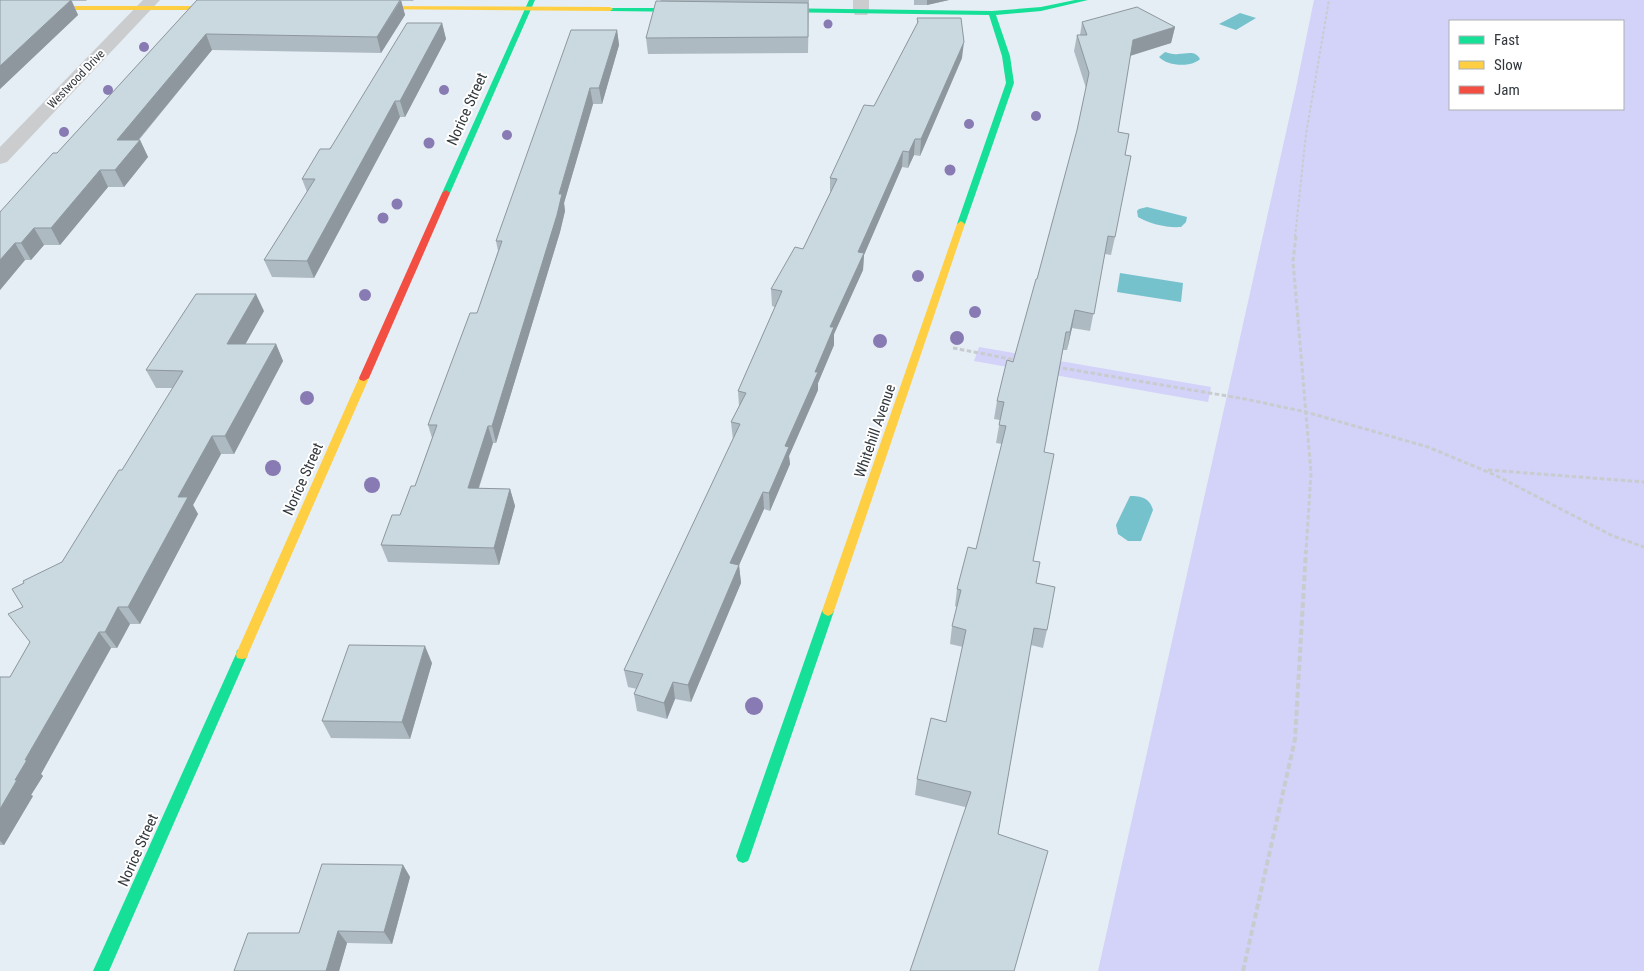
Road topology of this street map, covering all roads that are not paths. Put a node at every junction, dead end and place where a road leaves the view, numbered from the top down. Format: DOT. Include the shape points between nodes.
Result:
graph roads {
  1 [pos="1085,0"];
  2 [pos="149,4"];
  3 [pos="530,4"];
  4 [pos="861,6"];
  5 [pos="0,8"];
  6 [pos="244,8"];
  7 [pos="352,8"];
  8 [pos="703,10"];
  9 [pos="762,10"];
  10 [pos="992,14"];
  11 [pos="0,158"];
  12 [pos="743,856"];
  13 [pos="101,971"];
  1 -- 10 [label="street"];
  2 -- 5 [label="street"];
  2 -- 6 [label="street"];
  2 -- 11 [label="street, Westwood Drive"];
  3 -- 7 [label="street"];
  3 -- 8 [label="street"];
  3 -- 13 [label="street, Norice Street"];
  4 -- 9 [label="street"];
  4 -- 10 [label="street"];
  10 -- 12 [label="street, Whitehill Avenue" via="1006,56 1010,83"];
}
